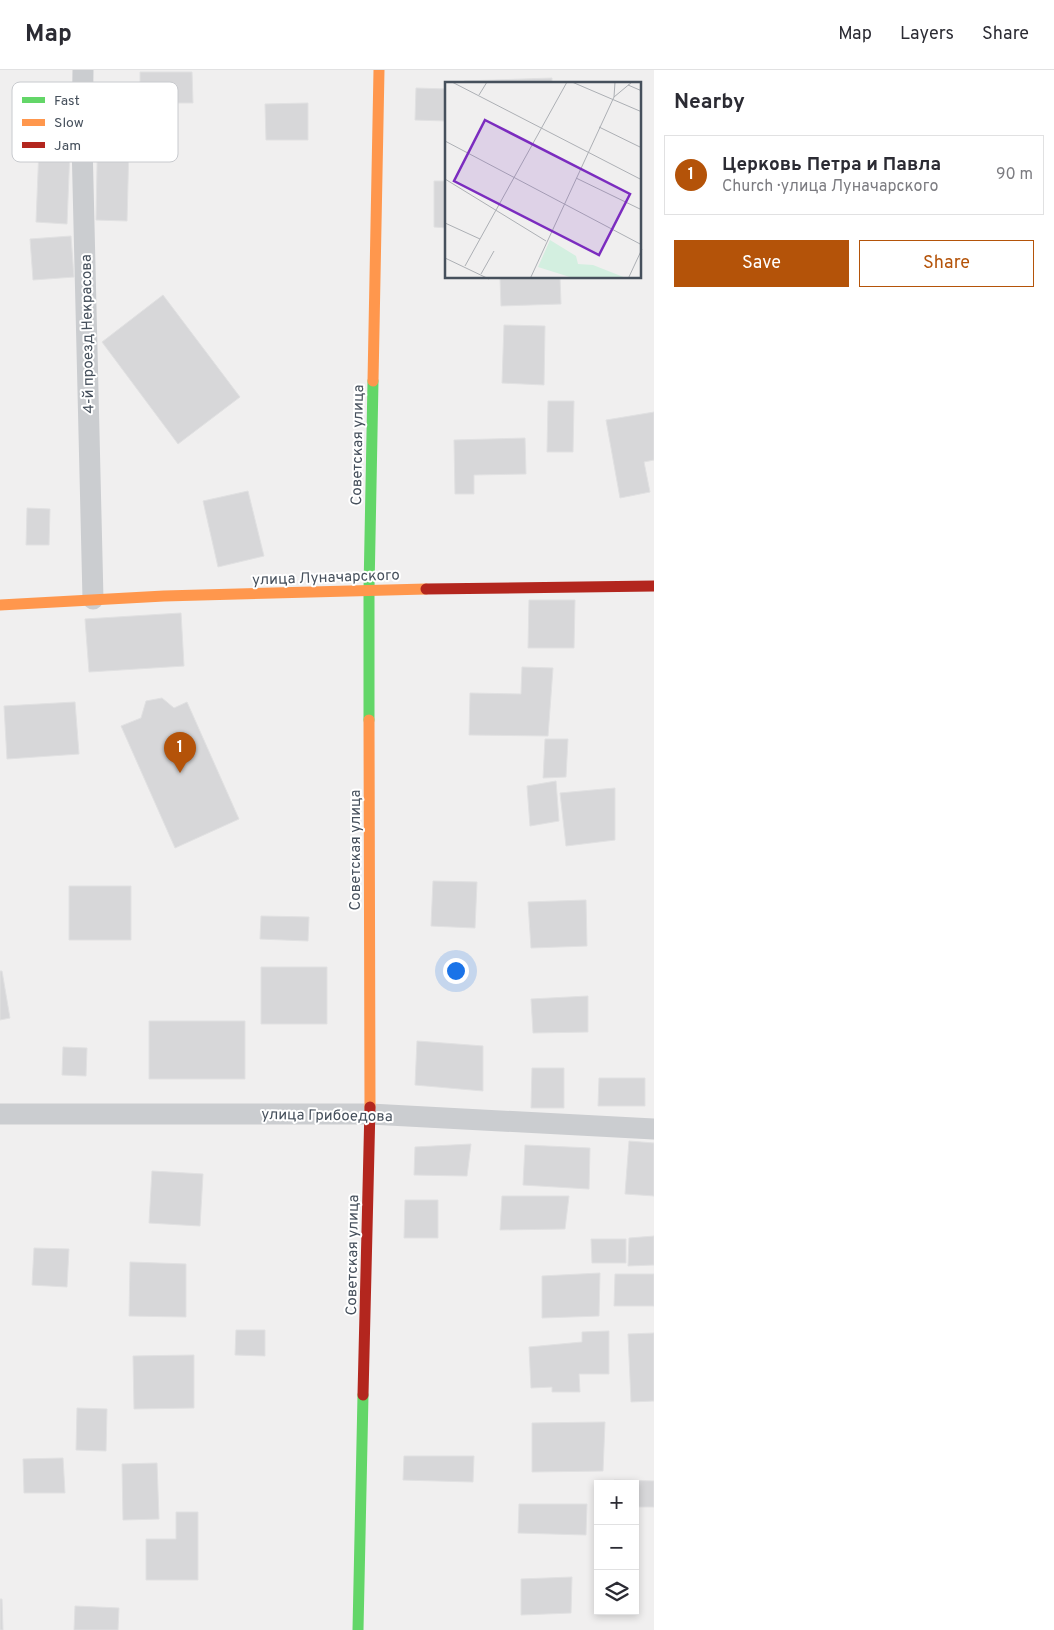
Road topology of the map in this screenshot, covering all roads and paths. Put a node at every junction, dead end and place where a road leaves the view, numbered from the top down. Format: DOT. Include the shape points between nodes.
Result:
graph roads {
  1 [pos="379,70"];
  2 [pos="82,162"];
  3 [pos="654,586"];
  4 [pos="369,590"];
  5 [pos="93,599"];
  6 [pos="0,605"];
  7 [pos="0,1114"];
  8 [pos="370,1114"];
  9 [pos="654,1129"];
  10 [pos="358,1630"];
  1 -- 4 [label="street, Советская улица"];
  2 -- 5 [label="street, 4-й проезд Некрасова"];
  3 -- 4 [label="street, улица Луначарского"];
  4 -- 5 [label="street, улица Луначарского"];
  4 -- 8 [label="street, Советская улица"];
  5 -- 6 [label="street, улица Луначарского"];
  7 -- 8 [label="street, улица Грибоедова"];
  8 -- 9 [label="street, улица Грибоедова"];
  8 -- 10 [label="street, Советская улица"];
}
